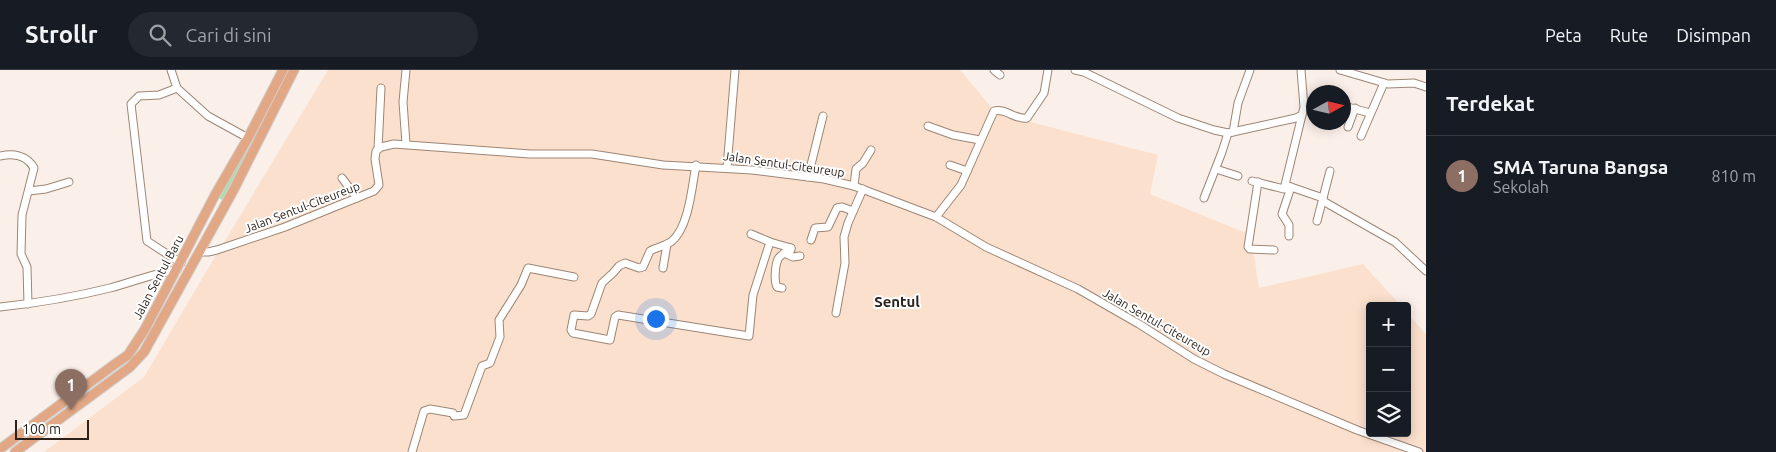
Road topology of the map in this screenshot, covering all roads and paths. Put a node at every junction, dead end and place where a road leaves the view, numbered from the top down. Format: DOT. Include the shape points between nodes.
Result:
graph roads {
  1 [pos="171,70"];
  2 [pos="283,70"];
  3 [pos="294,70"];
  4 [pos="406,70"];
  5 [pos="735,70"];
  6 [pos="1048,70"];
  7 [pos="1075,70"];
  8 [pos="1250,70"];
  9 [pos="1301,70"];
  10 [pos="1340,70"];
  11 [pos="1085,71"];
  12 [pos="1384,83"];
  13 [pos="1426,87"];
  14 [pos="178,88"];
  15 [pos="381,88"];
  16 [pos="1351,107"];
  17 [pos="1355,108"];
  18 [pos="1370,113"];
  19 [pos="1302,115"];
  20 [pos="823,116"];
  21 [pos="1351,119"];
  22 [pos="928,126"];
  23 [pos="1230,132"];
  24 [pos="1361,136"];
  25 [pos="248,138"];
  26 [pos="980,140"];
  27 [pos="406,144"];
  28 [pos="378,149"];
  29 [pos="871,150"];
  30 [pos="0,156"];
  31 [pos="696,165"];
  32 [pos="950,165"];
  33 [pos="727,168"];
  34 [pos="1216,168"];
  35 [pos="1330,170"];
  36 [pos="967,171"];
  37 [pos="1238,176"];
  38 [pos="808,177"];
  39 [pos="342,178"];
  40 [pos="69,182"];
  41 [pos="222,183"];
  42 [pos="854,186"];
  43 [pos="1289,186"];
  44 [pos="862,189"];
  45 [pos="29,191"];
  46 [pos="233,191"];
  47 [pos="215,195"];
  48 [pos="357,198"];
  49 [pos="1204,198"];
  50 [pos="1323,199"];
  51 [pos="226,203"];
  52 [pos="853,211"];
  53 [pos="936,217"];
  54 [pos="1318,221"];
  55 [pos="751,234"];
  56 [pos="1289,236"];
  57 [pos="811,240"];
  58 [pos="770,242"];
  59 [pos="668,244"];
  60 [pos="1274,250"];
  61 [pos="199,252"];
  62 [pos="784,253"];
  63 [pos="800,256"];
  64 [pos="179,266"];
  65 [pos="663,268"];
  66 [pos="1426,271"];
  67 [pos="574,277"];
  68 [pos="782,288"];
  69 [pos="28,304"];
  70 [pos="0,307"];
  71 [pos="836,313"];
  72 [pos="0,449"];
  73 [pos="15,452"];
  74 [pos="412,452"];
  75 [pos="1419,452"];
  1 -- 14 [label="street"];
  2 -- 25 [label="main road, Jalan Sentul Baru"];
  3 -- 46 [label="main road, Jalan Sentul Baru"];
  4 -- 27 [label="street"];
  5 -- 33 [label="street"];
  6 -- 26 [label="street" via="1044,93 1029,116 1021,118 1001,110 994,111"];
  7 -- 11 [label="street"];
  8 -- 23 [label="street"];
  9 -- 19 [label="street"];
  10 -- 12 [label="street"];
  11 -- 23 [label="street" via="1178,118"];
  12 -- 13 [label="street" via="1414,83"];
  12 -- 18 [label="street"];
  14 -- 25 [label="street" via="208,116"];
  14 -- 64 [label="street" via="159,95 138,96 130,104 147,241"];
  15 -- 28 [label="street"];
  16 -- 17 [label="street"];
  17 -- 18 [label="street"];
  17 -- 21 [label="street"];
  18 -- 24 [label="street"];
  19 -- 23 [label="street"];
  19 -- 43 [label="street"];
  20 -- 38 [label="street"];
  22 -- 26 [label="street"];
  23 -- 34 [label="street"];
  25 -- 41 [label="main road, Jalan Sentul Baru"];
  26 -- 36 [label="street"];
  27 -- 28 [label="street, Jalan Sentul-Citeureup"];
  27 -- 31 [label="street, Jalan Sentul-Citeureup" via="530,154 592,154 662,165"];
  28 -- 48 [label="street, Jalan Sentul-Citeureup" via="375,154 377,189"];
  29 -- 42 [label="street" via="864,163 856,168"];
  30 -- 45 [label="street" via="15,154 33,165"];
  31 -- 33 [label="street, Jalan Sentul-Citeureup"];
  31 -- 59 [label="street" via="685,217 676,237"];
  32 -- 36 [label="street"];
  33 -- 38 [label="street, Jalan Sentul-Citeureup"];
  34 -- 37 [label="street"];
  34 -- 49 [label="street"];
  35 -- 50 [label="street"];
  36 -- 53 [label="street" via="956,193"];
  38 -- 42 [label="street, Jalan Sentul-Citeureup"];
  39 -- 48 [label="street"];
  40 -- 45 [label="street"];
  41 -- 46 [label="main road"];
  41 -- 47 [label="main road, Jalan Sentul Baru"];
  42 -- 44 [label="street, Jalan Sentul-Citeureup"];
  43 -- 50 [label="street"];
  43 -- 56 [label="street" via="1282,214 1289,225"];
  43 -- 60 [label="street" via="1284,189 1255,181 1248,247"];
  44 -- 52 [label="street"];
  44 -- 53 [label="street, Jalan Sentul-Citeureup"];
  45 -- 69 [label="street" via="22,215 21,254 27,267"];
  46 -- 51 [label="main road, Jalan Sentul Baru"];
  47 -- 51 [label="main road"];
  47 -- 64 [label="main road, Jalan Sentul Baru"];
  48 -- 61 [label="street, Jalan Sentul-Citeureup" via="277,230 217,250"];
  50 -- 54 [label="street"];
  50 -- 66 [label="street" via="1395,242"];
  51 -- 61 [label="main road, Jalan Sentul Baru"];
  52 -- 57 [label="street" via="838,208 828,227 815,228"];
  52 -- 71 [label="street" via="844,237 845,263"];
  53 -- 75 [label="street, Jalan Sentul-Citeureup" via="986,247 1078,289 1224,374 1357,430"];
  55 -- 58 [label="street"];
  58 -- 59 [label="street" via="753,295 749,336 618,315 610,340 570,330 576,314 591,315 602,282 621,264 642,268 650,250"];
  58 -- 62 [label="street" via="792,249"];
  59 -- 65 [label="street"];
  61 -- 73 [label="main road, Jalan Sentul Baru" via="138,360"];
  62 -- 63 [label="street"];
  62 -- 68 [label="street" via="778,259 775,282"];
  64 -- 69 [label="street" via="111,288"];
  64 -- 72 [label="main road, Jalan Sentul Baru" via="128,355"];
  67 -- 74 [label="street" via="528,268 500,320 498,345 490,363 482,366 464,415 454,416 453,413 430,409 424,411"];
  69 -- 70 [label="street"];
}
